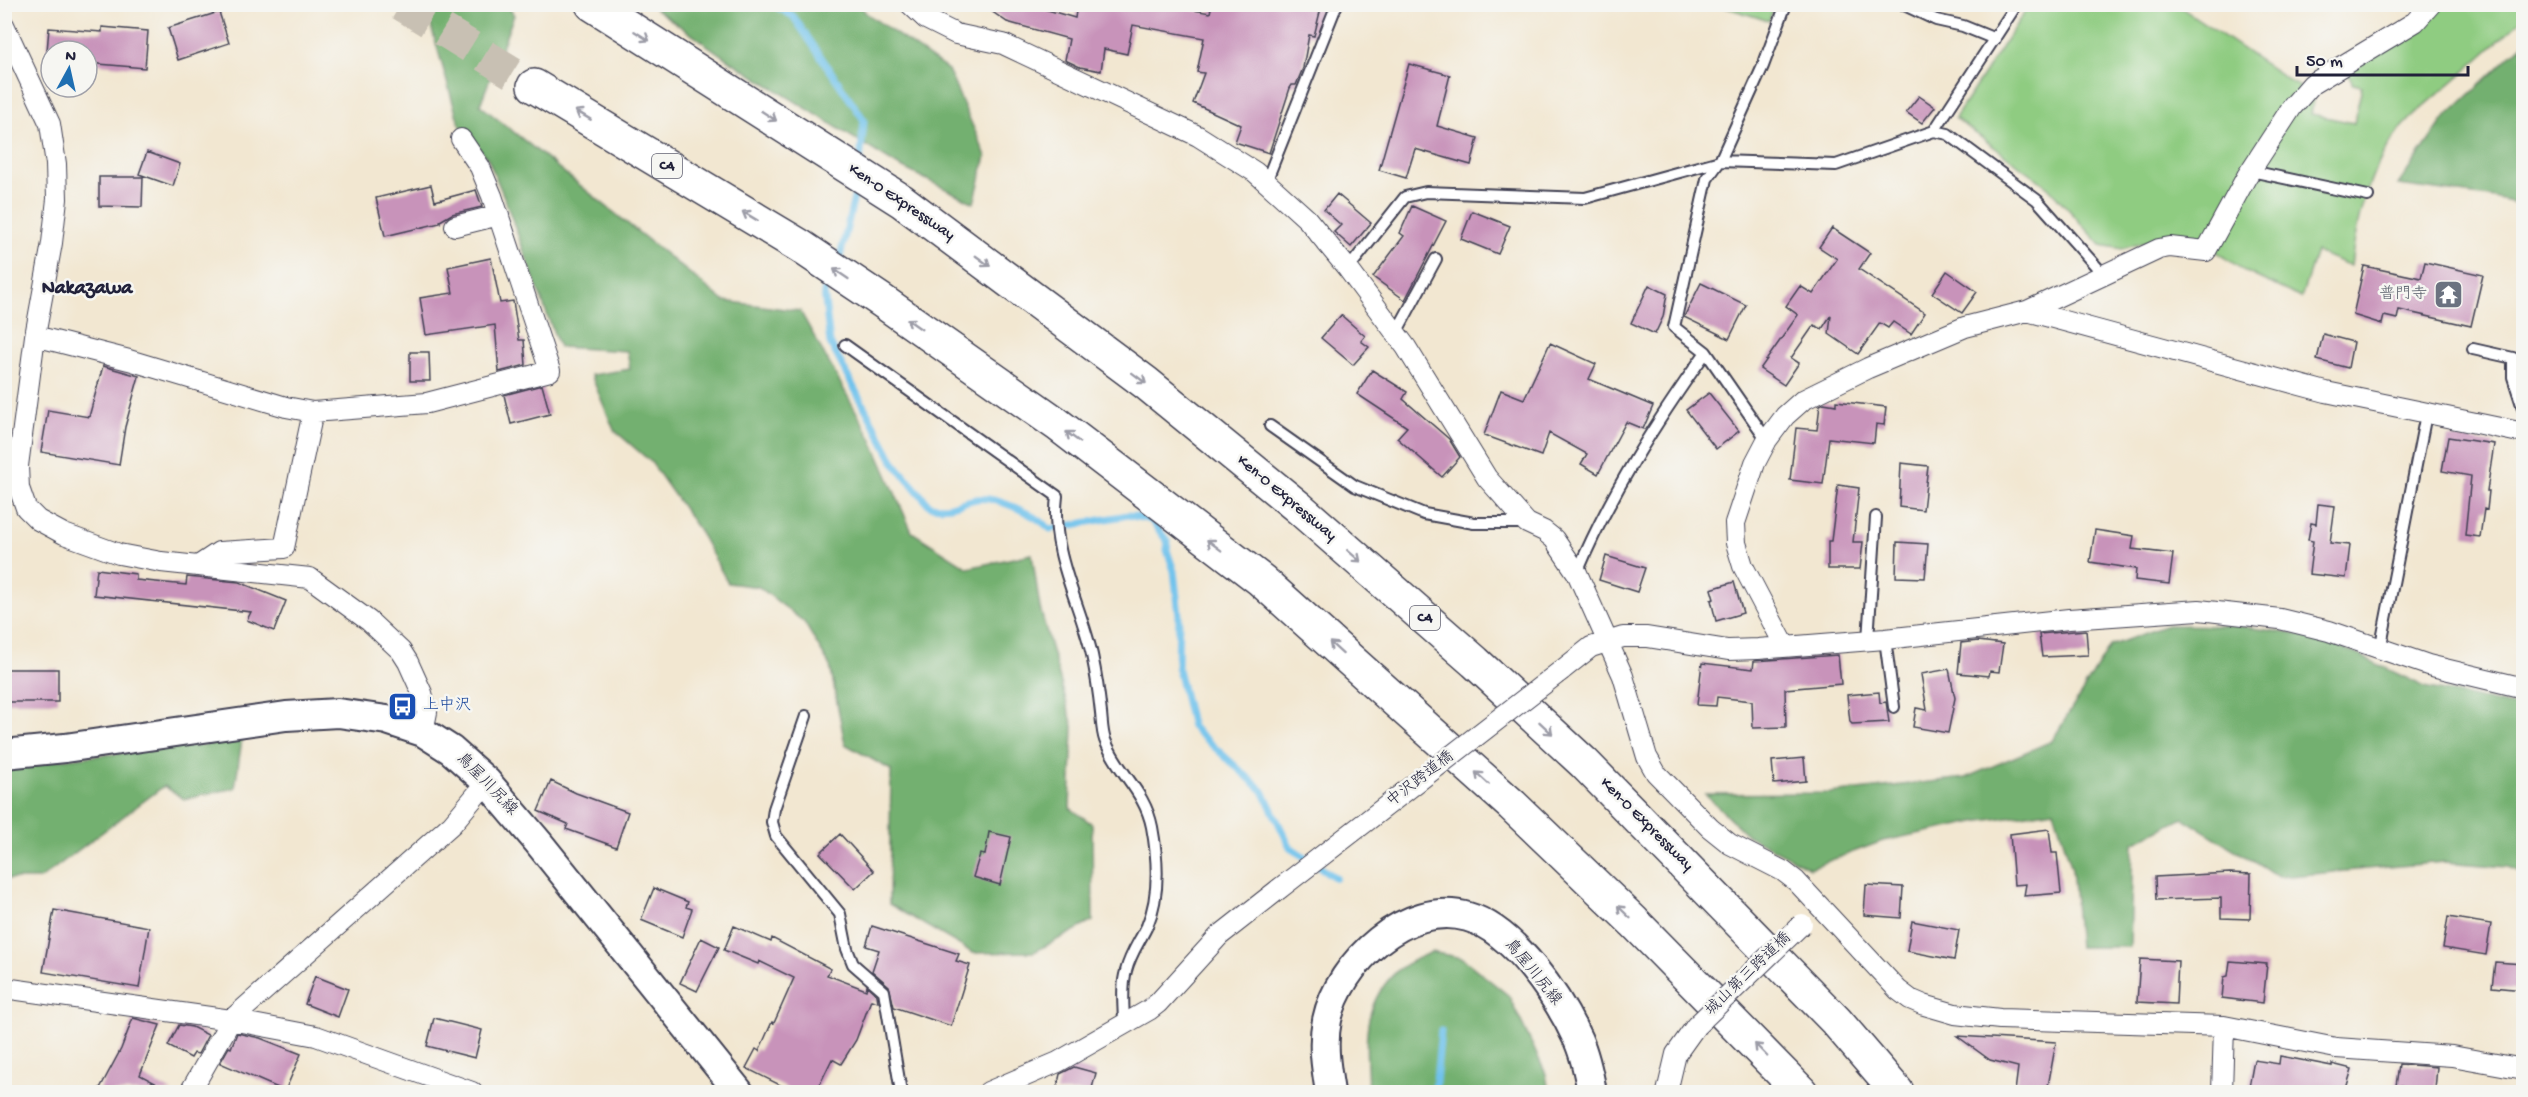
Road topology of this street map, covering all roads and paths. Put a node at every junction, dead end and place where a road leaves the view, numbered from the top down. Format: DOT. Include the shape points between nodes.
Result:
graph roads {
  1 [pos="592,4"];
  2 [pos="910,4"];
  3 [pos="1337,4"];
  4 [pos="1786,4"];
  5 [pos="1902,4"];
  6 [pos="2430,5"];
  7 [pos="2013,10"];
  8 [pos="4,25"];
  9 [pos="1995,39"];
  10 [pos="534,86"];
  11 [pos="1934,131"];
  12 [pos="461,139"];
  13 [pos="1720,161"];
  14 [pos="2251,171"];
  15 [pos="1266,182"];
  16 [pos="2368,196"];
  17 [pos="499,215"];
  18 [pos="455,226"];
  19 [pos="1436,259"];
  20 [pos="1348,269"];
  21 [pos="2103,274"];
  22 [pos="2027,311"];
  23 [pos="1395,333"];
  24 [pos="35,336"];
  25 [pos="845,345"];
  26 [pos="2473,349"];
  27 [pos="1706,352"];
  28 [pos="2518,359"];
  29 [pos="2523,411"];
  30 [pos="313,412"];
  31 [pos="2426,414"];
  32 [pos="1270,426"];
  33 [pos="2523,433"];
  34 [pos="1767,440"];
  35 [pos="1876,517"];
  36 [pos="1527,523"];
  37 [pos="198,566"];
  38 [pos="1577,573"];
  39 [pos="1877,640"];
  40 [pos="1607,641"];
  41 [pos="1785,646"];
  42 [pos="2380,650"];
  43 [pos="2523,688"];
  44 [pos="1894,707"];
  45 [pos="806,716"];
  46 [pos="423,732"];
  47 [pos="4,754"];
  48 [pos="487,782"];
  49 [pos="1821,908"];
  50 [pos="4,988"];
  51 [pos="231,1020"];
  52 [pos="1124,1025"];
  53 [pos="2223,1026"];
  54 [pos="2523,1069"];
  55 [pos="190,1092"];
  56 [pos="472,1092"];
  57 [pos="739,1092"];
  58 [pos="901,1092"];
  59 [pos="988,1092"];
  60 [pos="1330,1092"];
  61 [pos="1592,1092"];
  62 [pos="1667,1092"];
  63 [pos="1801,1092"];
  64 [pos="1897,1092"];
  65 [pos="2222,1092"];
  1 -- 64 [label="highway, Ken-O Expressway / C4, one-way" via="902,201 1146,384 1298,507 1584,763 1836,1021"];
  2 -- 15 [label="street" via="926,19 956,34 1003,44 1198,136"];
  3 -- 15 [label="lane"];
  4 -- 13 [label="lane"];
  5 -- 9 [label="lane"];
  6 -- 14 [label="street" via="2415,22 2312,84 2292,107"];
  7 -- 9 [label="lane"];
  8 -- 24 [label="street" via="50,124 56,164 52,243"];
  9 -- 11 [label="lane"];
  63 -- 10 [label="highway, C4, one-way" via="1634,921 1512,805 1261,580 1057,424 882,301 800,246"];
  11 -- 13 [label="lane" via="1836,165"];
  11 -- 21 [label="lane" via="1948,134 2037,200"];
  12 -- 17 [label="street" via="480,167"];
  13 -- 20 [label="lane" via="1585,198 1426,192 1405,197"];
  13 -- 27 [label="lane" via="1707,179 1674,327"];
  14 -- 16 [label="lane"];
  14 -- 21 [label="street" via="2206,251 2159,249"];
  15 -- 20 [label="street" via="1307,219"];
  17 -- 18 [label="street"];
  17 -- 30 [label="street" via="550,371 427,403"];
  19 -- 23 [label="lane"];
  20 -- 23 [label="street"];
  21 -- 22 [label="street"];
  22 -- 31 [label="street" via="2315,389"];
  22 -- 34 [label="street" via="1965,327 1822,389 1791,411"];
  23 -- 36 [label="street" via="1487,478"];
  24 -- 30 [label="street"];
  24 -- 37 [label="street" via="18,466 19,488 26,508 38,520 64,534 119,554"];
  25 -- 52 [label="lane" via="1057,496 1054,517 1058,541 1092,654 1104,739 1136,788 1152,828 1157,885 1147,926 1125,974"];
  26 -- 28 [label="lane"];
  27 -- 34 [label="lane"];
  27 -- 38 [label="lane" via="1661,415 1592,538"];
  28 -- 29 [label="lane" via="2513,377"];
  30 -- 37 [label="street" via="284,548 219,552"];
  31 -- 33 [label="street"];
  31 -- 42 [label="lane"];
  32 -- 36 [label="lane" via="1355,486 1424,514 1473,523"];
  34 -- 41 [label="street" via="1741,503 1735,523 1736,543 1753,588"];
  35 -- 39 [label="lane"];
  36 -- 38 [label="street" via="1554,539"];
  37 -- 46 [label="street" via="303,576 369,621 401,651 413,672 427,712"];
  38 -- 40 [label="street"];
  39 -- 41 [label="street"];
  39 -- 42 [label="street" via="2069,619 2199,610 2280,619 2329,631"];
  39 -- 44 [label="lane"];
  40 -- 41 [label="street" via="1647,637 1728,650"];
  40 -- 49 [label="street" via="1656,773 1710,828 1738,849 1783,871"];
  40 -- 52 [label="street, 中沢跨道橋, bridge" via="1591,647 1218,936 1158,1003"];
  42 -- 43 [label="street"];
  45 -- 58 [label="lane" via="772,822 776,836 840,914 853,964 884,991"];
  46 -- 47 [label="main road, 鳥屋川尻線" via="378,718 338,713 286,716"];
  46 -- 48 [label="main road, 鳥屋川尻線" via="451,750"];
  48 -- 51 [label="street" via="452,824"];
  48 -- 57 [label="main road, 鳥屋川尻線"];
  49 -- 53 [label="street" via="1898,990 1924,1005 1955,1014 2000,1019"];
  49 -- 62 [label="street, 城山第三跨道橋, bridge" via="1696,1026 1676,1054"];
  50 -- 51 [label="street"];
  51 -- 55 [label="street"];
  51 -- 56 [label="street" via="316,1036"];
  52 -- 59 [label="street, 中沢跨道橋" via="1058,1062"];
  53 -- 54 [label="street" via="2336,1048 2452,1056"];
  53 -- 65 [label="street"];
  60 -- 61 [label="main road, 鳥屋川尻線" via="1325,1032 1330,1007 1341,985 1366,953 1387,936 1425,916 1453,913 1491,927 1507,939 1535,972 1574,1031"];
}
